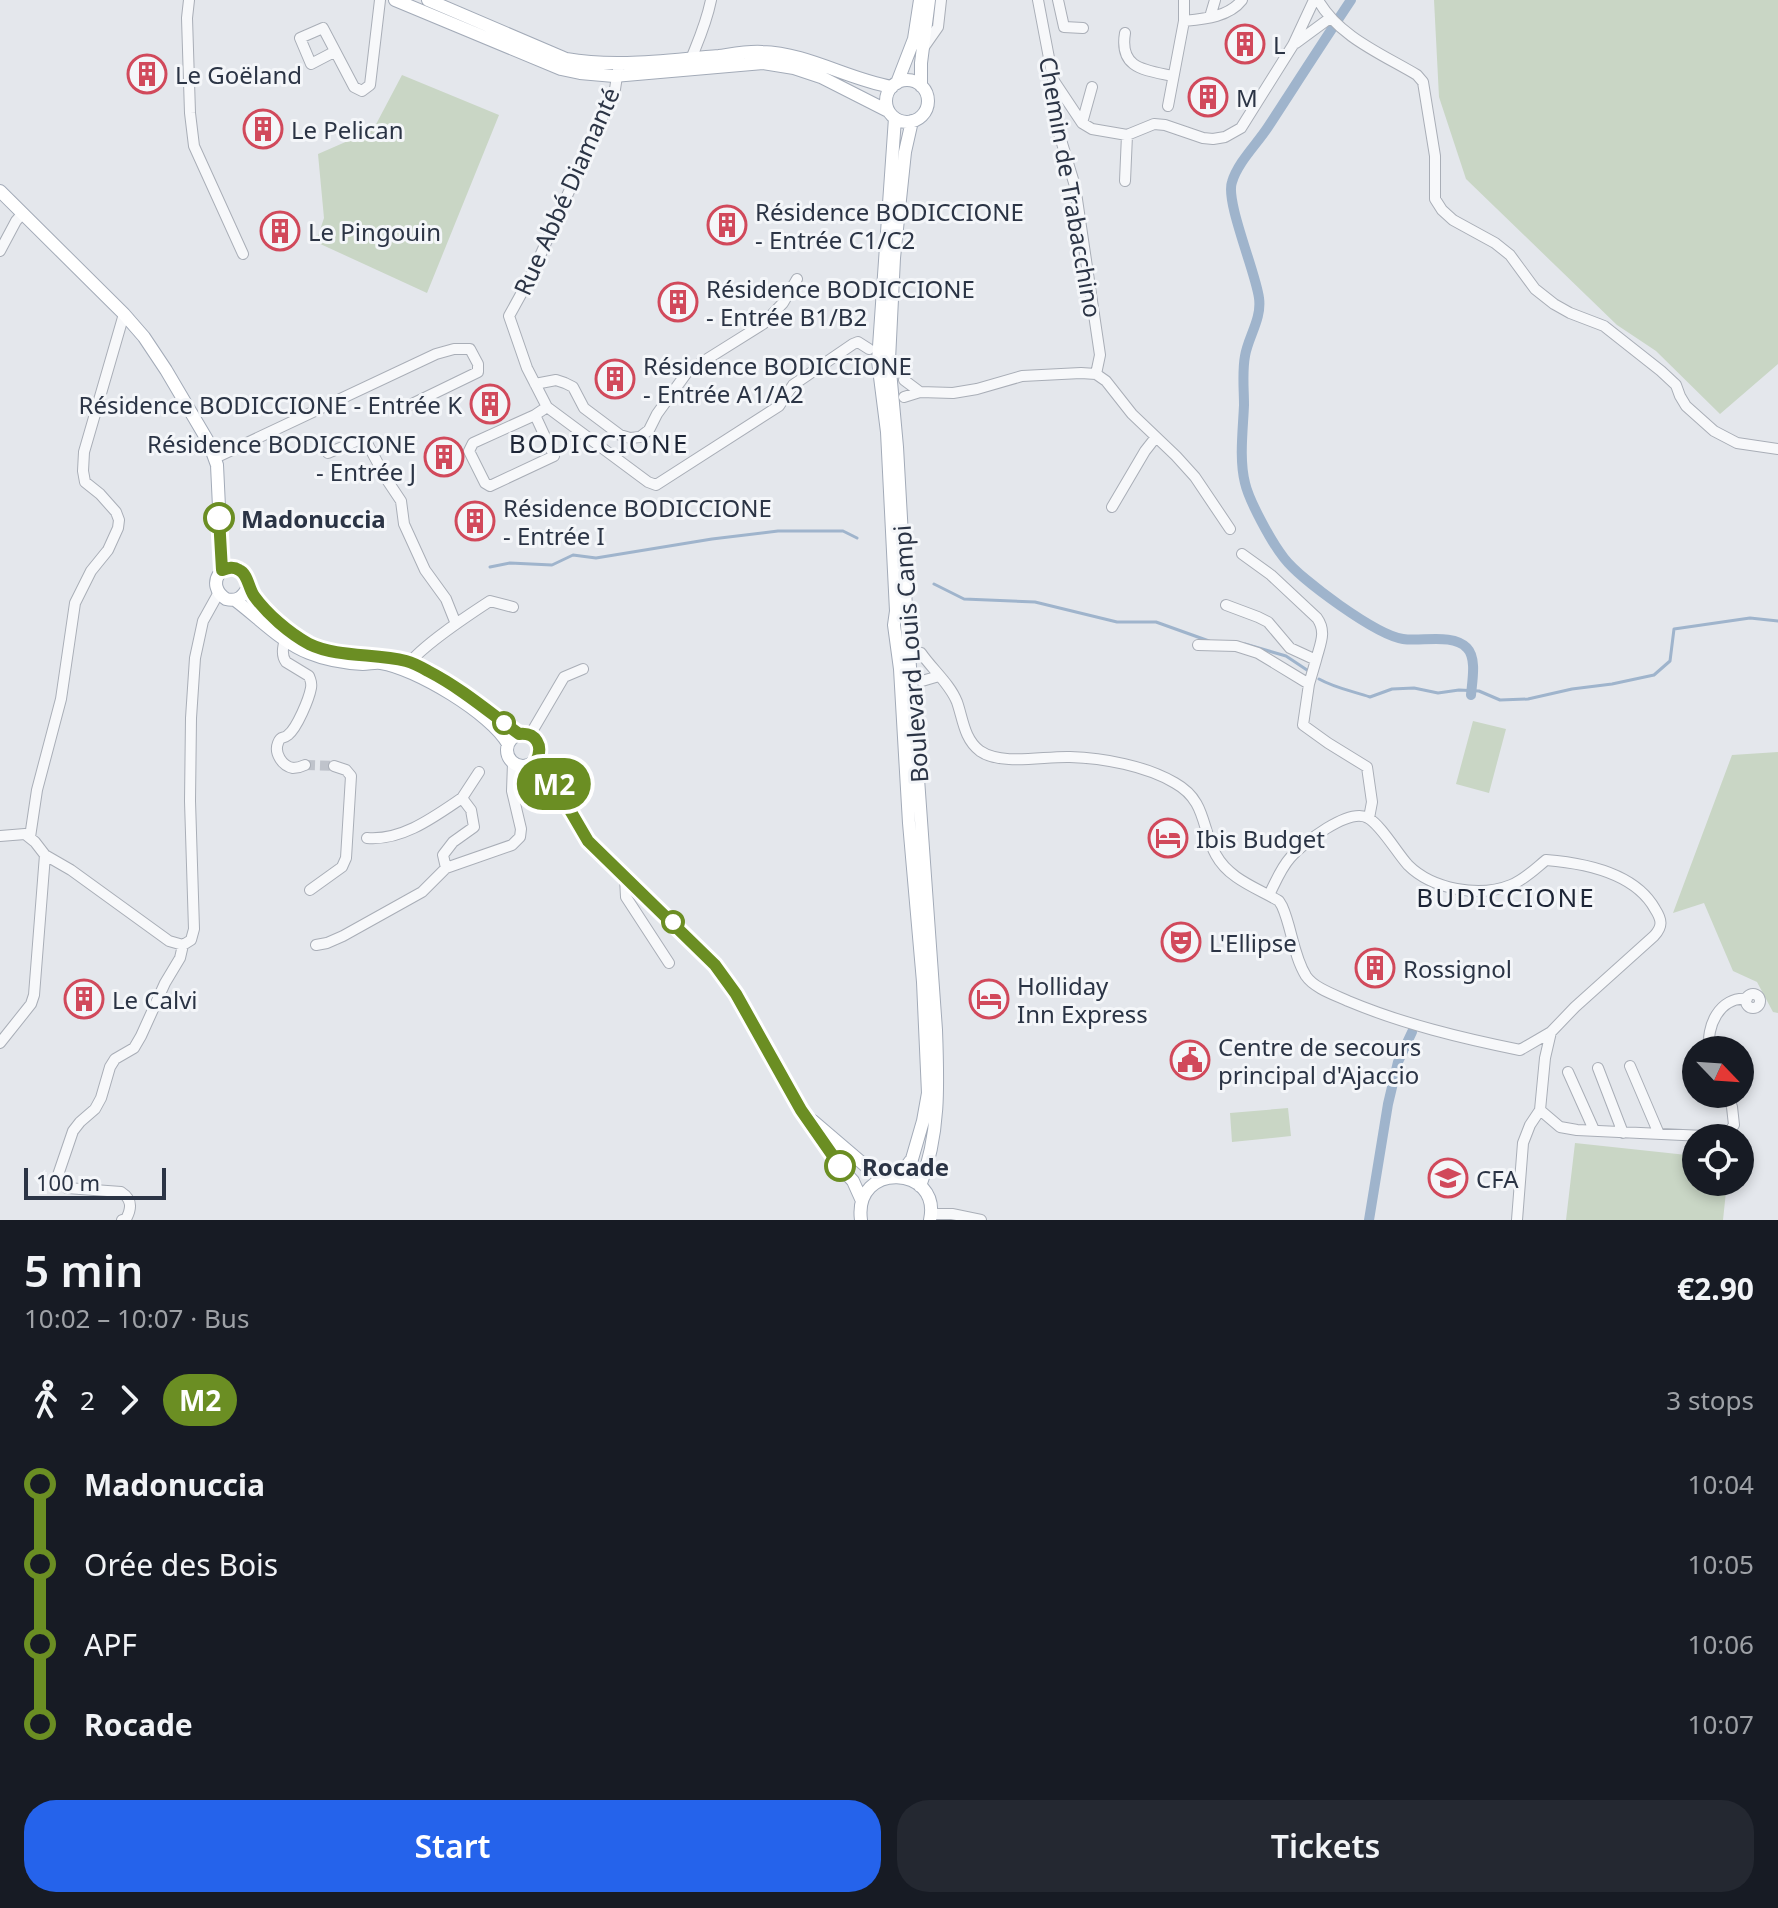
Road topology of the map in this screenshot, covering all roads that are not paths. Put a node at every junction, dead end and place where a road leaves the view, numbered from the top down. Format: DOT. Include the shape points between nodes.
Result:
graph roads {
  1 [pos="189,0"];
  2 [pos="380,0"];
  3 [pos="395,0"];
  4 [pos="428,0"];
  5 [pos="711,0"];
  6 [pos="941,0"];
  7 [pos="1038,0"];
  8 [pos="1058,0"];
  9 [pos="1184,0"];
  10 [pos="1215,0"];
  11 [pos="1242,0"];
  12 [pos="1316,0"];
  13 [pos="920,1"];
  14 [pos="1210,17"];
  15 [pos="1330,18"];
  16 [pos="1184,21"];
  17 [pos="1083,28"];
  18 [pos="1125,33"];
  19 [pos="1293,45"];
  20 [pos="923,49"];
  21 [pos="334,52"];
  22 [pos="689,64"];
  23 [pos="618,70"];
  24 [pos="1173,76"];
  25 [pos="1053,79"];
  26 [pos="894,85"];
  27 [pos="921,86"];
  28 [pos="1092,87"];
  29 [pos="1168,106"];
  30 [pos="891,115"];
  31 [pos="912,121"];
  32 [pos="1082,123"];
  33 [pos="1127,135"];
  34 [pos="1125,181"];
  35 [pos="0,191"];
  36 [pos="23,213"];
  37 [pos="0,251"];
  38 [pos="243,254"];
  39 [pos="797,279"];
  40 [pos="124,314"];
  41 [pos="869,349"];
  42 [pos="1096,374"];
  43 [pos="904,380"];
  44 [pos="535,384"];
  45 [pos="920,392"];
  46 [pos="904,397"];
  47 [pos="410,405"];
  48 [pos="547,407"];
  49 [pos="535,415"];
  50 [pos="1156,437"];
  51 [pos="1778,449"];
  52 [pos="328,453"];
  53 [pos="215,458"];
  54 [pos="1112,507"];
  55 [pos="1230,529"];
  56 [pos="1242,554"];
  57 [pos="222,570"];
  58 [pos="248,587"];
  59 [pos="218,594"];
  60 [pos="235,600"];
  61 [pos="1226,605"];
  62 [pos="513,607"];
  63 [pos="456,624"];
  64 [pos="285,639"];
  65 [pos="1198,645"];
  66 [pos="921,653"];
  67 [pos="1316,660"];
  68 [pos="408,665"];
  69 [pos="583,669"];
  70 [pos="939,676"];
  71 [pos="922,681"];
  72 [pos="1309,684"];
  73 [pos="525,734"];
  74 [pos="508,744"];
  75 [pos="536,761"];
  76 [pos="513,763"];
  77 [pos="305,765"];
  78 [pos="334,766"];
  79 [pos="479,772"];
  80 [pos="462,798"];
  81 [pos="1369,818"];
  82 [pos="0,836"];
  83 [pos="30,837"];
  84 [pos="367,838"];
  85 [pos="45,855"];
  86 [pos="446,868"];
  87 [pos="625,878"];
  88 [pos="310,890"];
  89 [pos="1269,895"];
  90 [pos="183,945"];
  91 [pos="316,945"];
  92 [pos="669,963"];
  93 [pos="1747,999"];
  94 [pos="1551,1032"];
  95 [pos="1709,1036"];
  96 [pos="0,1043"];
  97 [pos="1520,1050"];
  98 [pos="1545,1058"];
  99 [pos="1630,1066"];
  100 [pos="1598,1068"];
  101 [pos="1568,1072"];
  102 [pos="1732,1108"];
  103 [pos="801,1110"];
  104 [pos="1540,1110"];
  105 [pos="1594,1130"];
  106 [pos="1623,1133"];
  107 [pos="1659,1134"];
  108 [pos="893,1177"];
  109 [pos="920,1186"];
  110 [pos="862,1201"];
  111 [pos="931,1217"];
  112 [pos="122,1220"];
  113 [pos="861,1220"];
  114 [pos="981,1220"];
  115 [pos="1517,1220"];
  1 -- 38 [label="street" via="191,133"];
  2 -- 21 [label="street" via="370,85 362,91 354,87"];
  3 -- 23 [label="main road" via="561,69"];
  4 -- 23 [label="main road" via="566,59"];
  5 -- 22 [label="street"];
  6 -- 20 [label="street" via="938,27"];
  7 -- 25 [label="street, Chemin de Trabacchino"];
  8 -- 17 [label="street" via="1064,27"];
  9 -- 16 [label="street"];
  10 -- 14 [label="street"];
  11 -- 14 [label="street" via="1229,12"];
  12 -- 15 [label="street"];
  12 -- 19 [label="street"];
  13 -- 20 [label="main road"];
  13 -- 26 [label="main road" via="914,39"];
  14 -- 16 [label="street"];
  15 -- 19 [label="street"];
  15 -- 51 [label="street" via="1423,82 1435,156 1435,199 1442,210 1510,255 1535,289 1554,304 1604,326 1661,371 1676,385 1686,406 1714,431 1737,443"];
  16 -- 24 [label="street"];
  18 -- 24 [label="street" via="1122,46 1139,69"];
  19 -- 33 [label="street" via="1241,128 1225,137 1203,138 1154,124"];
  20 -- 27 [label="main road"];
  22 -- 23 [label="main road"];
  22 -- 26 [label="main road" via="762,52 795,57 869,83"];
  22 -- 30 [label="main road" via="794,68"];
  23 -- 44 [label="street, Rue Abbé Diamanté" via="615,89 509,316"];
  24 -- 29 [label="street"];
  25 -- 32 [label="street"];
  25 -- 42 [label="street, Chemin de Trabacchino" via="1098,340"];
  26 -- 27 [label="main road" via="909,80"];
  26 -- 30 [label="main road" via="886,98"];
  27 -- 31 [label="main road" via="927,108"];
  28 -- 32 [label="street"];
  30 -- 31 [label="main road"];
  30 -- 108 [label="main road, Boulevard Louis Campi" via="878,361 887,432 894,625 928,1093 912,1159"];
  31 -- 109 [label="main road, Boulevard Louis Campi" via="899,209 889,360 936,1030 936,1123"];
  32 -- 33 [label="street"];
  33 -- 34 [label="street"];
  35 -- 36 [label="main road"];
  36 -- 37 [label="street"];
  36 -- 40 [label="main road"];
  39 -- 44 [label="street" via="763,324 688,371 640,437 620,435 584,408 573,387 556,380"];
  40 -- 53 [label="main road" via="166,370"];
  40 -- 83 [label="street" via="83,471 85,482 116,512 118,528 75,603 61,699"];
  41 -- 48 [label="street" via="853,344 793,385 779,406 656,485"];
  42 -- 45 [label="street" via="1022,376 953,393"];
  42 -- 50 [label="street"];
  43 -- 45 [label="street"];
  44 -- 48 [label="street"];
  45 -- 46 [label="street"];
  47 -- 53 [label="street" via="478,372 470,349 436,354"];
  48 -- 49 [label="street"];
  49 -- 49 [label="street" via="473,443 469,451 485,483 490,486 554,456"];
  50 -- 54 [label="street"];
  50 -- 55 [label="street" via="1195,477"];
  52 -- 63 [label="street" via="359,440 368,445 401,501 404,524"];
  53 -- 57 [label="main road"];
  56 -- 67 [label="street" via="1322,625"];
  57 -- 58 [label="main road" via="238,569"];
  57 -- 59 [label="main road" via="215,584"];
  58 -- 60 [label="main road"];
  58 -- 68 [label="main road" via="273,617 309,643"];
  59 -- 60 [label="main road"];
  59 -- 90 [label="street" via="203,621 195,658 190,801 194,929"];
  60 -- 64 [label="main road"];
  61 -- 67 [label="street" via="1268,622 1290,648"];
  62 -- 63 [label="street" via="490,601"];
  63 -- 68 [label="street"];
  64 -- 68 [label="main road" via="324,659"];
  64 -- 77 [label="street" via="283,658 309,676 311,684 297,723 277,750 287,766"];
  65 -- 72 [label="street" via="1236,646 1258,653"];
  66 -- 70 [label="street"];
  67 -- 72 [label="street"];
  68 -- 73 [label="main road" via="451,683"];
  68 -- 74 [label="main road" via="490,724"];
  69 -- 73 [label="street" via="564,677"];
  70 -- 71 [label="street"];
  70 -- 89 [label="street" via="956,699 971,741 994,758 1091,758 1176,783 1199,806 1216,856 1226,869"];
  72 -- 81 [label="street" via="1303,725 1367,767"];
  73 -- 74 [label="main road"];
  73 -- 75 [label="main road" via="538,742"];
  74 -- 76 [label="main road"];
  75 -- 76 [label="main road" via="527,766"];
  75 -- 87 [label="main road" via="588,841"];
  76 -- 86 [label="street" via="520,837 512,845"];
  78 -- 88 [label="street" via="351,776 346,858 342,867"];
  79 -- 80 [label="street"];
  80 -- 84 [label="street" via="418,825 380,839"];
  80 -- 86 [label="street" via="474,827 443,855"];
  81 -- 89 [label="street" via="1347,818 1308,841 1289,859"];
  81 -- 94 [label="street" via="1418,874 1454,889 1510,886 1546,860 1607,872 1648,897 1661,920 1660,930"];
  82 -- 83 [label="street"];
  83 -- 85 [label="street"];
  85 -- 90 [label="street" via="169,941"];
  85 -- 96 [label="street" via="34,995"];
  86 -- 91 [label="street" via="422,892 343,936"];
  87 -- 92 [label="street" via="626,897"];
  87 -- 103 [label="main road" via="715,965"];
  89 -- 97 [label="street" via="1282,906 1308,979 1329,992 1413,1024"];
  90 -- 112 [label="street" via="134,1048 115,1059 95,1109 73,1131 58,1175 67,1188 121,1192 131,1203"];
  93 -- 95 [label="street" via="1727,1003 1709,1026"];
  94 -- 97 [label="street"];
  94 -- 98 [label="street"];
  97 -- 98 [label="street"];
  98 -- 104 [label="street"];
  99 -- 107 [label="street"];
  100 -- 106 [label="street"];
  101 -- 105 [label="street"];
  102 -- 107 [label="street" via="1734,1125 1725,1137"];
  103 -- 108 [label="main road" via="868,1168"];
  103 -- 110 [label="main road"];
  104 -- 105 [label="street" via="1560,1127"];
  104 -- 115 [label="street" via="1523,1143"];
  105 -- 106 [label="street"];
  106 -- 107 [label="street"];
  108 -- 109 [label="main road"];
  108 -- 110 [label="main road, Boulevard Louis Campi" via="872,1185"];
  109 -- 111 [label="main road"];
  110 -- 113 [label="main road"];
  111 -- 114 [label="street" via="952,1214"];
}
